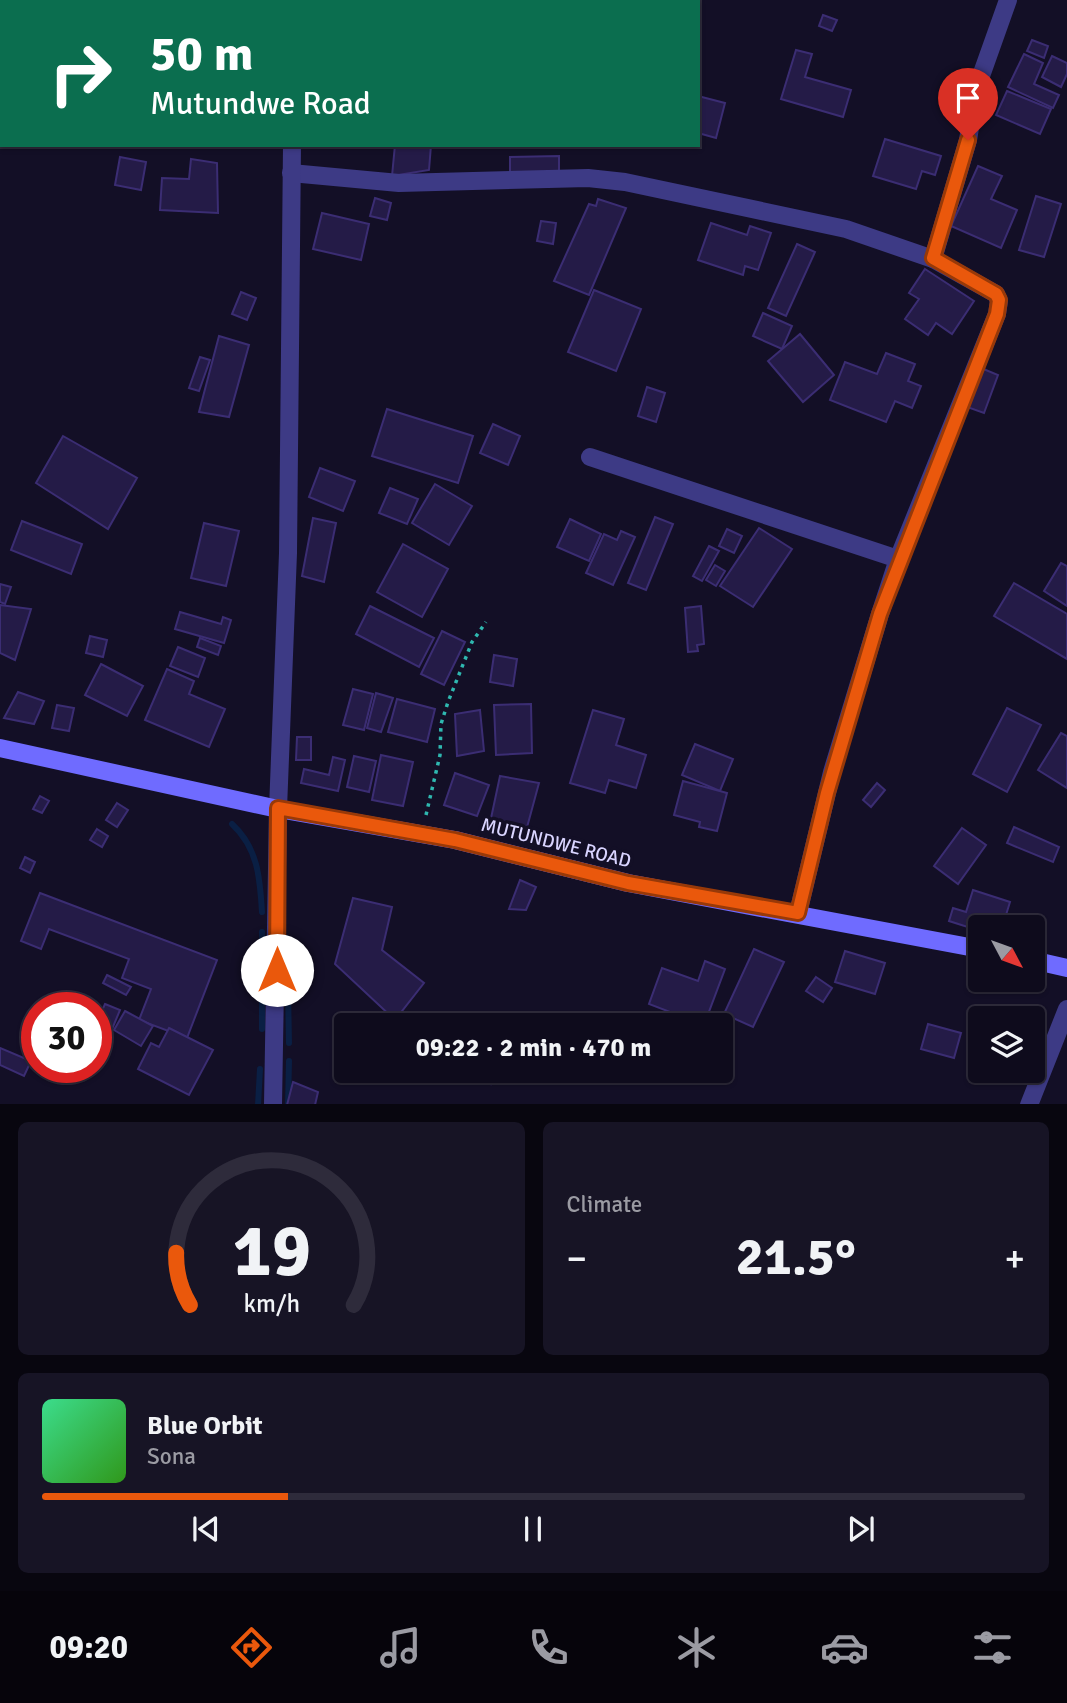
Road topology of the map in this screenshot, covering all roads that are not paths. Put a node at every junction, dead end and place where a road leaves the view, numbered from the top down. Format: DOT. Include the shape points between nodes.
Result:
graph roads {
  1 [pos="1008,0"];
  2 [pos="292,147"];
  3 [pos="291,173"];
  4 [pos="933,258"];
  5 [pos="590,457"];
  6 [pos="898,559"];
  7 [pos="0,748"];
  8 [pos="278,808"];
  9 [pos="798,913"];
  10 [pos="968,946"];
  11 [pos="1045,963"];
  12 [pos="1067,968"];
  13 [pos="1067,1009"];
  14 [pos="273,1104"];
  15 [pos="1029,1104"];
  1 -- 4 [label="street" via="976,90 965,153"];
  2 -- 3 [label="street"];
  3 -- 4 [label="street" via="399,183 577,178 625,182 846,229"];
  3 -- 8 [label="street" via="288,580"];
  4 -- 6 [label="street" via="988,288 999,300 959,416"];
  5 -- 6 [label="street"];
  6 -- 9 [label="street" via="839,747"];
  7 -- 8 [label="main road, MUTUNDWE ROAD"];
  8 -- 9 [label="main road, MUTUNDWE ROAD" via="421,834 628,883"];
  8 -- 14 [label="street"];
  9 -- 10 [label="main road, MUTUNDWE ROAD"];
  11 -- 12 [label="main road"];
  13 -- 15 [label="street"];
}
